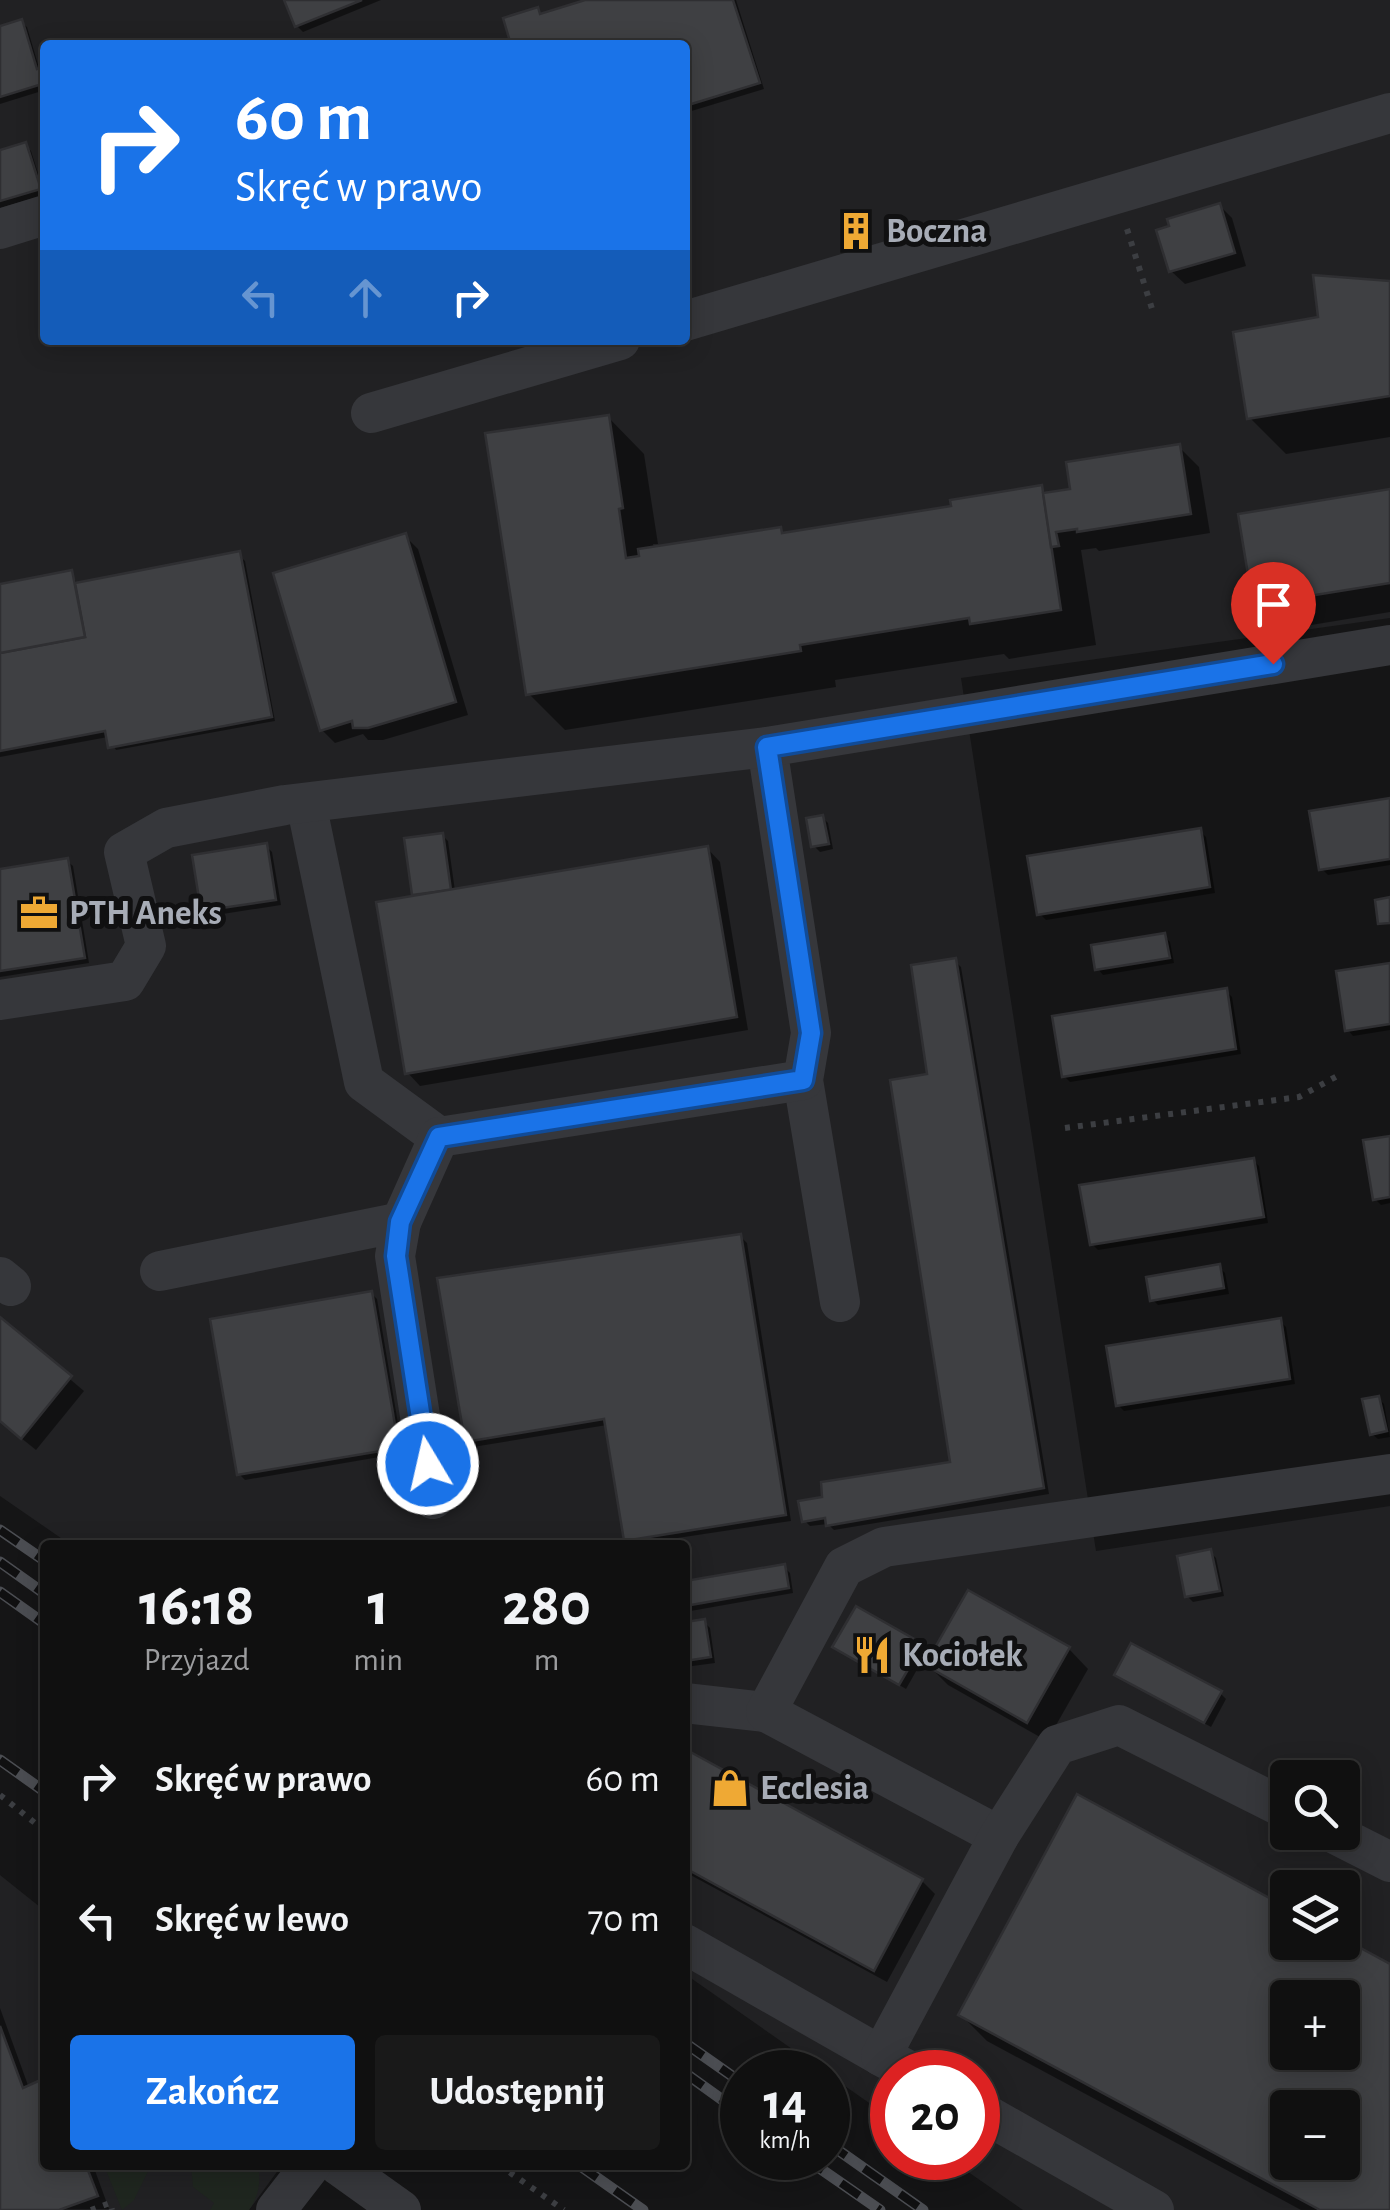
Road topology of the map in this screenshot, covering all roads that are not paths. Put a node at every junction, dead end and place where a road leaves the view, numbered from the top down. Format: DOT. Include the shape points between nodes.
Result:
graph roads {
  1 [pos="1390,114"];
  2 [pos="40,217"];
  3 [pos="0,229"];
  4 [pos="690,320"];
  5 [pos="603,345"];
  6 [pos="371,413"];
  7 [pos="1390,644"];
  8 [pos="767,747"];
  9 [pos="306,803"];
  10 [pos="0,1000"];
  11 [pos="803,1080"];
  12 [pos="439,1137"];
  13 [pos="400,1222"];
  14 [pos="160,1271"];
  15 [pos="840,1302"];
  16 [pos="1390,1474"];
  17 [pos="433,1499"];
  18 [pos="690,1703"];
  19 [pos="766,1712"];
  20 [pos="1270,1801"];
  21 [pos="998,1836"];
  22 [pos="1360,1847"];
  23 [pos="1390,1862"];
  24 [pos="690,1947"];
  25 [pos="871,2050"];
  26 [pos="902,2050"];
  27 [pos="1000,2122"];
  28 [pos="308,2170"];
  29 [pos="345,2170"];
  30 [pos="276,2210"];
  31 [pos="401,2210"];
  32 [pos="1154,2210"];
  1 -- 4 [label="street"];
  2 -- 3 [label="street"];
  5 -- 6 [label="street"];
  7 -- 8 [label="street"];
  8 -- 9 [label="street"];
  8 -- 11 [label="street" via="811,1033"];
  9 -- 10 [label="street" via="166,828 124,852 146,946 125,982"];
  9 -- 12 [label="street" via="364,1082"];
  11 -- 12 [label="street"];
  11 -- 15 [label="street"];
  12 -- 13 [label="street"];
  13 -- 14 [label="street"];
  13 -- 17 [label="street" via="396,1256"];
  16 -- 19 [label="street" via="884,1547 844,1567"];
  18 -- 19 [label="street"];
  19 -- 21 [label="street"];
  20 -- 21 [label="street" via="1119,1725 1057,1745"];
  21 -- 26 [label="street"];
  22 -- 23 [label="street"];
  24 -- 25 [label="street"];
  27 -- 32 [label="street"];
  28 -- 30 [label="street"];
  29 -- 31 [label="street"];
}
